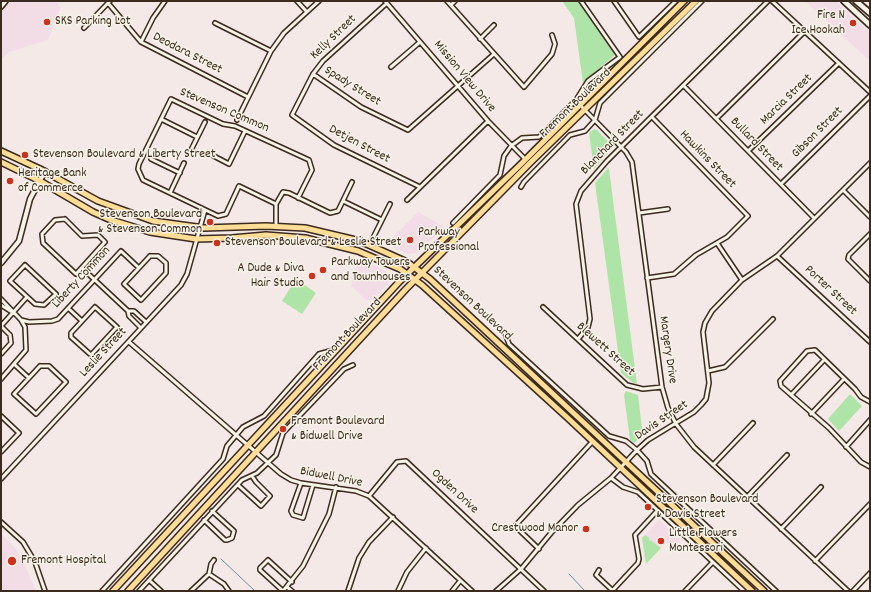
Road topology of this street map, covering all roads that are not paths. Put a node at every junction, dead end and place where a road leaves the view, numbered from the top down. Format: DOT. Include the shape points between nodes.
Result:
graph roads {
  1 [pos="5,1"];
  2 [pos="165,1"];
  3 [pos="297,1"];
  4 [pos="319,1"];
  5 [pos="447,1"];
  6 [pos="455,1"];
  7 [pos="581,1"];
  8 [pos="614,1"];
  9 [pos="676,1"];
  10 [pos="684,1"];
  11 [pos="696,1"];
  12 [pos="702,1"];
  13 [pos="768,1"];
  14 [pos="772,1"];
  15 [pos="844,1"];
  16 [pos="856,1"];
  17 [pos="109,2"];
  18 [pos="386,2"];
  19 [pos="451,5"];
  20 [pos="1,6"];
  21 [pos="307,12"];
  22 [pos="870,14"];
  23 [pos="215,23"];
  24 [pos="494,25"];
  25 [pos="870,25"];
  26 [pos="84,28"];
  27 [pos="805,31"];
  28 [pos="552,36"];
  29 [pos="480,39"];
  30 [pos="141,42"];
  31 [pos="420,42"];
  32 [pos="271,51"];
  33 [pos="494,54"];
  34 [pos="839,63"];
  35 [pos="391,68"];
  36 [pos="313,74"];
  37 [pos="458,86"];
  38 [pos="684,86"];
  39 [pos="870,92"];
  40 [pos="870,96"];
  41 [pos="248,97"];
  42 [pos="580,105"];
  43 [pos="586,110"];
  44 [pos="292,115"];
  45 [pos="652,117"];
  46 [pos="716,118"];
  47 [pos="161,119"];
  48 [pos="237,120"];
  49 [pos="595,120"];
  50 [pos="488,121"];
  51 [pos="205,122"];
  52 [pos="245,131"];
  53 [pos="197,137"];
  54 [pos="512,146"];
  55 [pos="621,147"];
  56 [pos="192,148"];
  57 [pos="1,151"];
  58 [pos="748,151"];
  59 [pos="208,153"];
  60 [pos="151,159"];
  61 [pos="525,159"];
  62 [pos="1,162"];
  63 [pos="184,163"];
  64 [pos="870,163"];
  65 [pos="530,164"];
  66 [pos="45,171"];
  67 [pos="180,173"];
  68 [pos="40,181"];
  69 [pos="352,182"];
  70 [pos="781,184"];
  71 [pos="420,187"];
  72 [pos="521,187"];
  73 [pos="843,190"];
  74 [pos="170,193"];
  75 [pos="298,198"];
  76 [pos="407,200"];
  77 [pos="343,201"];
  78 [pos="276,204"];
  79 [pos="390,204"];
  80 [pos="668,209"];
  81 [pos="205,210"];
  82 [pos="639,213"];
  83 [pos="870,217"];
  84 [pos="814,218"];
  85 [pos="382,220"];
  86 [pos="452,223"];
  87 [pos="276,226"];
  88 [pos="198,228"];
  89 [pos="870,234"];
  90 [pos="196,239"];
  91 [pos="717,243"];
  92 [pos="370,244"];
  93 [pos="777,256"];
  94 [pos="1,264"];
  95 [pos="415,267"];
  96 [pos="82,268"];
  97 [pos="139,268"];
  98 [pos="423,273"];
  99 [pos="407,274"];
  100 [pos="647,278"];
  101 [pos="94,279"];
  102 [pos="415,280"];
  103 [pos="742,280"];
  104 [pos="870,281"];
  105 [pos="27,297"];
  106 [pos="1,299"];
  107 [pos="1,306"];
  108 [pos="543,307"];
  109 [pos="68,308"];
  110 [pos="128,311"];
  111 [pos="13,313"];
  112 [pos="773,319"];
  113 [pos="21,320"];
  114 [pos="82,321"];
  115 [pos="146,322"];
  116 [pos="1,326"];
  117 [pos="141,328"];
  118 [pos="505,333"];
  119 [pos="578,339"];
  120 [pos="129,342"];
  121 [pos="870,342"];
  122 [pos="338,349"];
  123 [pos="1,354"];
  124 [pos="824,360"];
  125 [pos="15,365"];
  126 [pos="353,365"];
  127 [pos="708,371"];
  128 [pos="29,378"];
  129 [pos="844,379"];
  130 [pos="1,380"];
  131 [pos="662,387"];
  132 [pos="791,395"];
  133 [pos="870,402"];
  134 [pos="811,414"];
  135 [pos="1,416"];
  136 [pos="870,420"];
  137 [pos="676,424"];
  138 [pos="753,424"];
  139 [pos="236,435"];
  140 [pos="593,441"];
  141 [pos="248,446"];
  142 [pos="846,447"];
  143 [pos="637,450"];
  144 [pos="1,452"];
  145 [pos="255,452"];
  146 [pos="787,455"];
  147 [pos="626,462"];
  148 [pos="268,463"];
  149 [pos="713,465"];
  150 [pos="869,465"];
  151 [pos="620,467"];
  152 [pos="252,476"];
  153 [pos="611,478"];
  154 [pos="1,479"];
  155 [pos="301,483"];
  156 [pos="238,485"];
  157 [pos="313,485"];
  158 [pos="336,487"];
  159 [pos="821,487"];
  160 [pos="369,496"];
  161 [pos="747,497"];
  162 [pos="870,504"];
  163 [pos="212,511"];
  164 [pos="657,511"];
  165 [pos="393,517"];
  166 [pos="204,520"];
  167 [pos="1,522"];
  168 [pos="781,529"];
  169 [pos="426,548"];
  170 [pos="539,549"];
  171 [pos="214,560"];
  172 [pos="815,561"];
  173 [pos="712,562"];
  174 [pos="522,568"];
  175 [pos="599,570"];
  176 [pos="870,573"];
  177 [pos="209,574"];
  178 [pos="149,580"];
  179 [pos="460,581"];
  180 [pos="292,582"];
  181 [pos="287,587"];
  182 [pos="612,590"];
  183 [pos="45,591"];
  184 [pos="102,591"];
  185 [pos="113,591"];
  186 [pos="128,591"];
  187 [pos="139,591"];
  188 [pos="161,591"];
  189 [pos="191,591"];
  190 [pos="229,591"];
  191 [pos="283,591"];
  192 [pos="292,591"];
  193 [pos="348,591"];
  194 [pos="398,591"];
  195 [pos="452,591"];
  196 [pos="472,591"];
  197 [pos="496,591"];
  198 [pos="544,591"];
  199 [pos="685,591"];
  200 [pos="744,591"];
  201 [pos="752,591"];
  202 [pos="764,591"];
  203 [pos="776,591"];
  204 [pos="848,591"];
  205 [pos="853,591"];
  1 -- 20 [label="main road"];
  2 -- 30 [label="street"];
  3 -- 21 [label="street"];
  4 -- 21 [label="street"];
  5 -- 19 [label="street"];
  6 -- 19 [label="street"];
  7 -- 54 [label="street, Fremont Boulevard" via="620,57 588,81 576,100 539,137 522,138"];
  8 -- 9 [label="street" via="639,37"];
  10 -- 42 [label="main road, Fremont Boulevard"];
  11 -- 43 [label="main road, Fremont Boulevard"];
  12 -- 49 [label="street, Fremont Boulevard" via="600,103"];
  13 -- 38 [label="street, Blanchard Street"];
  14 -- 27 [label="street"];
  15 -- 25 [label="main road"];
  16 -- 22 [label="main road"];
  17 -- 26 [label="street"];
  17 -- 30 [label="street, Deodara Street"];
  18 -- 31 [label="street, Mission View Drive"];
  18 -- 36 [label="street, Kelly Street" via="323,61"];
  19 -- 29 [label="street"];
  21 -- 32 [label="street" via="284,33"];
  23 -- 32 [label="street"];
  24 -- 29 [label="street"];
  27 -- 34 [label="street"];
  27 -- 46 [label="street"];
  28 -- 33 [label="street" via="555,44 552,54 524,87"];
  29 -- 33 [label="street"];
  30 -- 41 [label="street, Deodara Street"];
  31 -- 35 [label="street"];
  31 -- 37 [label="street, Mission View Drive"];
  32 -- 41 [label="street"];
  33 -- 37 [label="street, Spady Street"];
  34 -- 39 [label="street"];
  34 -- 58 [label="street, Marcia Street"];
  36 -- 37 [label="street, Spady Street" via="361,107 408,130"];
  36 -- 44 [label="street, Kelly Street"];
  37 -- 50 [label="street, Mission View Drive"];
  38 -- 45 [label="street, Blanchard Street"];
  38 -- 46 [label="street, Bullard Street"];
  40 -- 70 [label="street, Gibson Street"];
  41 -- 48 [label="street"];
  42 -- 43 [label="street, Margery Drive"];
  42 -- 61 [label="main road, Fremont Boulevard"];
  43 -- 49 [label="street, Margery Drive"];
  43 -- 65 [label="main road, Fremont Boulevard"];
  44 -- 71 [label="street, Detjen Street" via="334,145"];
  45 -- 55 [label="street, Blanchard Street"];
  45 -- 91 [label="street, Hawkins Street" via="748,216 731,234"];
  46 -- 58 [label="street, Bullard Street"];
  47 -- 52 [label="street, Stevenson Common" via="171,99 223,124"];
  47 -- 53 [label="street"];
  47 -- 74 [label="street, Stevenson Common" via="138,170 143,180"];
  49 -- 55 [label="street, Margery Drive"];
  49 -- 72 [label="street, Fremont Boulevard" via="585,132 570,135"];
  50 -- 54 [label="street, Mission View Drive"];
  50 -- 71 [label="street"];
  51 -- 53 [label="street"];
  52 -- 59 [label="street" via="229,164"];
  52 -- 75 [label="street, Stevenson Common" via="309,160 312,170"];
  53 -- 56 [label="street"];
  54 -- 61 [label="street, Mission View Drive"];
  54 -- 86 [label="street" via="504,156 500,175"];
  55 -- 82 [label="street, Margery Drive" via="632,162"];
  55 -- 119 [label="street, Blanchard Street" via="581,192 576,204 590,319"];
  57 -- 66 [label="main road, Stevenson Boulevard"];
  58 -- 70 [label="street, Bullard Street"];
  60 -- 67 [label="street"];
  61 -- 65 [label="main road, Mission View Drive"];
  61 -- 95 [label="main road, Fremont Boulevard"];
  62 -- 68 [label="main road, Stevenson Boulevard"];
  63 -- 67 [label="street"];
  64 -- 73 [label="street, Davis Street"];
  65 -- 98 [label="main road, Fremont Boulevard"];
  66 -- 68 [label="street"];
  66 -- 88 [label="main road, Stevenson Boulevard" via="115,209 153,221"];
  67 -- 74 [label="street"];
  68 -- 90 [label="main road, Stevenson Boulevard" via="111,220 150,232"];
  68 -- 94 [label="street" via="30,199 20,241"];
  69 -- 77 [label="street"];
  70 -- 84 [label="street, Bullard Street"];
  71 -- 76 [label="street"];
  73 -- 83 [label="street"];
  73 -- 84 [label="street, Davis Street"];
  74 -- 81 [label="street, Stevenson Common"];
  75 -- 77 [label="street" via="330,213 338,211"];
  75 -- 78 [label="street" via="283,192"];
  77 -- 85 [label="street"];
  78 -- 81 [label="street, Stevenson Common" via="240,186 226,214 218,216"];
  78 -- 87 [label="street"];
  79 -- 85 [label="street"];
  80 -- 82 [label="street"];
  81 -- 88 [label="street"];
  82 -- 100 [label="street, Margery Drive"];
  84 -- 93 [label="street, Davis Street"];
  85 -- 92 [label="street"];
  87 -- 88 [label="main road, Stevenson Boulevard"];
  87 -- 92 [label="main road, Stevenson Boulevard" via="326,232"];
  88 -- 90 [label="street, Leslie Street"];
  89 -- 104 [label="street" via="848,259"];
  90 -- 99 [label="main road, Stevenson Boulevard" via="270,235 314,239 368,254"];
  90 -- 115 [label="street, Leslie Street" via="184,280"];
  91 -- 100 [label="street" via="696,255 674,274"];
  91 -- 103 [label="street"];
  92 -- 95 [label="main road, Stevenson Boulevard"];
  93 -- 103 [label="street, Davis Street"];
  93 -- 121 [label="street, Porter Street"];
  95 -- 98 [label="main road, Stevenson Boulevard"];
  95 -- 99 [label="main road, Fremont Boulevard"];
  96 -- 96 [label="street" via="105,242 98,235 82,236 64,219 55,220 42,234 43,243 76,274"];
  96 -- 101 [label="street"];
  97 -- 97 [label="street" via="124,284 141,300 166,272 166,263 158,256 150,256"];
  97 -- 101 [label="street, Liberty Common" via="120,251"];
  98 -- 102 [label="main road, Fremont Boulevard"];
  98 -- 147 [label="main road, Stevenson Boulevard"];
  99 -- 102 [label="main road, Stevenson Boulevard"];
  99 -- 122 [label="main road, Fremont Boulevard"];
  100 -- 131 [label="street, Margery Drive"];
  101 -- 109 [label="street, Liberty Common"];
  101 -- 110 [label="street"];
  102 -- 140 [label="main road, Stevenson Boulevard"];
  102 -- 145 [label="main road, Fremont Boulevard"];
  103 -- 127 [label="street, Davis Street" via="712,311 705,323 703,332"];
  105 -- 105 [label="street" via="41,306 56,294 25,265 10,281"];
  105 -- 111 [label="street"];
  106 -- 111 [label="street"];
  107 -- 111 [label="street"];
  108 -- 119 [label="street, Blewett Street"];
  109 -- 113 [label="street, Liberty Common" via="58,319 52,321"];
  109 -- 114 [label="street"];
  110 -- 115 [label="street" via="134,311"];
  110 -- 117 [label="street" via="129,316"];
  111 -- 113 [label="street"];
  111 -- 116 [label="street"];
  112 -- 127 [label="street" via="725,367"];
  113 -- 125 [label="street" via="25,327 26,350"];
  114 -- 114 [label="street" via="71,333 71,337 91,355 117,327 95,307"];
  115 -- 117 [label="street, Leslie Street"];
  116 -- 123 [label="street" via="10,335 11,343"];
  117 -- 120 [label="street, Leslie Street"];
  118 -- 143 [label="street, Stevenson Boulevard" via="509,344 609,436 626,441"];
  119 -- 131 [label="street, Blewett Street" via="627,385 643,390"];
  120 -- 139 [label="street, Bidwell Drive"];
  120 -- 154 [label="street, Leslie Street"];
  122 -- 139 [label="street, Fremont Boulevard" via="321,353 264,416 244,427"];
  122 -- 141 [label="main road, Fremont Boulevard"];
  124 -- 129 [label="street"];
  124 -- 132 [label="street"];
  124 -- 132 [label="street" via="814,350 810,350 780,381 781,386"];
  125 -- 128 [label="street"];
  125 -- 130 [label="street"];
  126 -- 148 [label="street, Fremont Boulevard" via="344,370 283,433 276,455"];
  127 -- 137 [label="street, Davis Street" via="709,390 706,399 694,412"];
  128 -- 128 [label="street" via="14,394 36,414 66,382 49,366 40,366"];
  129 -- 133 [label="street" via="861,397"];
  129 -- 134 [label="street"];
  131 -- 137 [label="street, Margery Drive"];
  132 -- 134 [label="street"];
  134 -- 142 [label="street" via="829,428"];
  135 -- 144 [label="street" via="19,433"];
  136 -- 142 [label="street"];
  137 -- 143 [label="street, Davis Street" via="648,440"];
  137 -- 149 [label="street, Margery Drive" via="689,443"];
  138 -- 149 [label="street"];
  139 -- 141 [label="street, Bidwell Drive"];
  139 -- 184 [label="street, Fremont Boulevard" via="227,446 223,459"];
  140 -- 151 [label="main road, Stevenson Boulevard"];
  140 -- 170 [label="street" via="515,526"];
  141 -- 145 [label="street, Bidwell Drive"];
  141 -- 185 [label="main road, Fremont Boulevard"];
  142 -- 150 [label="street" via="861,462"];
  143 -- 147 [label="street, Davis Street"];
  143 -- 203 [label="street, Stevenson Boulevard" via="647,461 651,474"];
  145 -- 148 [label="street, Bidwell Drive"];
  145 -- 186 [label="main road, Fremont Boulevard"];
  146 -- 161 [label="street"];
  147 -- 151 [label="street, Davis Street"];
  147 -- 202 [label="main road, Stevenson Boulevard"];
  148 -- 152 [label="street, Fremont Boulevard"];
  148 -- 155 [label="street, Bidwell Drive" via="290,480"];
  149 -- 161 [label="street, Margery Drive"];
  151 -- 153 [label="street, Davis Street"];
  151 -- 201 [label="main road, Stevenson Boulevard"];
  152 -- 156 [label="street, Fremont Boulevard" via="242,480"];
  152 -- 156 [label="street" via="270,496 261,506"];
  153 -- 164 [label="street" via="623,487 638,492"];
  153 -- 170 [label="street, Davis Street" via="578,505"];
  155 -- 157 [label="street, Bidwell Drive"];
  155 -- 157 [label="street" via="291,512 293,516 302,518"];
  156 -- 163 [label="street, Fremont Boulevard"];
  157 -- 158 [label="street, Bidwell Drive"];
  158 -- 160 [label="street, Bidwell Drive"];
  158 -- 180 [label="street" via="329,514 303,566"];
  159 -- 168 [label="street"];
  160 -- 165 [label="street, Bidwell Drive"];
  160 -- 174 [label="street, Ogden Drive" via="397,462 406,461"];
  161 -- 168 [label="street, Margery Drive"];
  162 -- 172 [label="street"];
  163 -- 166 [label="street, Fremont Boulevard"];
  163 -- 166 [label="street" via="234,531 232,538 225,540"];
  164 -- 173 [label="street"];
  164 -- 182 [label="street" via="635,535 638,563"];
  165 -- 169 [label="street, Bidwell Drive"];
  165 -- 193 [label="street" via="369,542 359,558"];
  166 -- 178 [label="street, Fremont Boulevard"];
  167 -- 183 [label="street" via="23,542 35,562"];
  168 -- 172 [label="street, Margery Drive"];
  169 -- 179 [label="street, Bidwell Drive"];
  169 -- 194 [label="street" via="407,572"];
  170 -- 174 [label="street, Davis Street"];
  171 -- 177 [label="street"];
  172 -- 204 [label="street, Margery Drive"];
  173 -- 199 [label="street"];
  173 -- 200 [label="street"];
  174 -- 197 [label="street, Davis Street"];
  174 -- 198 [label="street, Ogden Drive"];
  175 -- 182 [label="street" via="596,575"];
  176 -- 205 [label="street"];
  177 -- 189 [label="street"];
  177 -- 190 [label="street" via="224,584"];
  178 -- 187 [label="street, Fremont Boulevard"];
  178 -- 188 [label="street"];
  179 -- 195 [label="street"];
  179 -- 196 [label="street, Bidwell Drive"];
  180 -- 181 [label="street"];
  180 -- 191 [label="street" via="268,560 260,570"];
  181 -- 191 [label="street"];
  181 -- 192 [label="street"];
}
